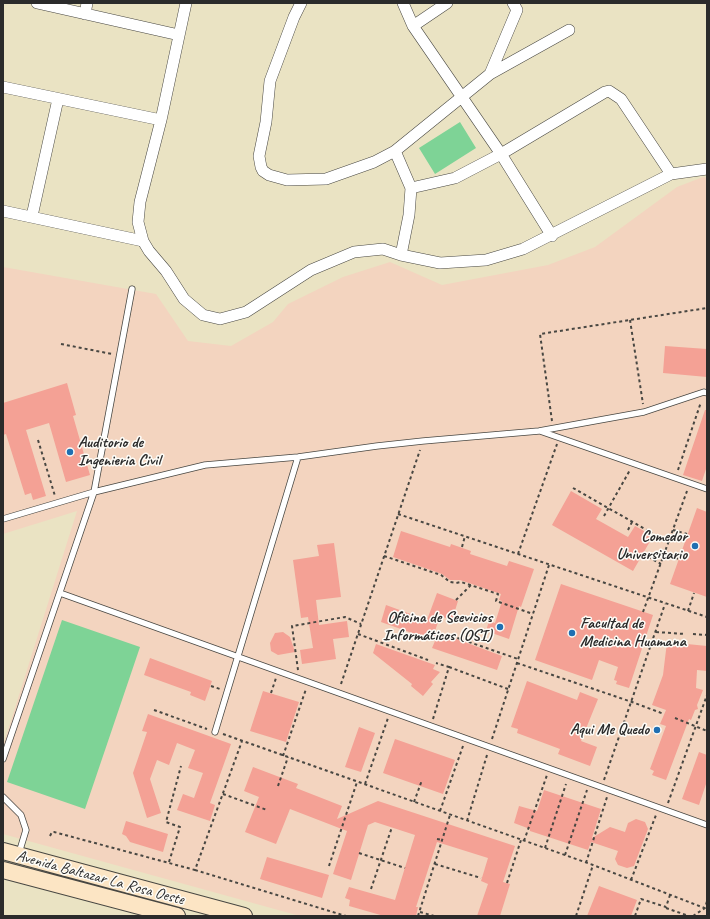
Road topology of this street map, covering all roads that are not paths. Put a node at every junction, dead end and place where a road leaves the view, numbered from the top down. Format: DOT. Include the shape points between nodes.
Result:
graph roads {
  1 [pos="37,3"];
  2 [pos="186,3"];
  3 [pos="301,3"];
  4 [pos="403,3"];
  5 [pos="446,3"];
  6 [pos="513,3"];
  7 [pos="86,8"];
  8 [pos="413,26"];
  9 [pos="569,30"];
  10 [pos="179,34"];
  11 [pos="490,74"];
  12 [pos="3,87"];
  13 [pos="462,98"];
  14 [pos="58,99"];
  15 [pos="161,120"];
  16 [pos="395,151"];
  17 [pos="501,154"];
  18 [pos="707,169"];
  19 [pos="671,174"];
  20 [pos="411,188"];
  21 [pos="3,211"];
  22 [pos="32,216"];
  23 [pos="552,236"];
  24 [pos="143,241"];
  25 [pos="401,255"];
  26 [pos="132,289"];
  27 [pos="705,393"];
  28 [pos="539,431"];
  29 [pos="298,457"];
  30 [pos="707,489"];
  31 [pos="94,492"];
  32 [pos="3,519"];
  33 [pos="60,594"];
  34 [pos="238,657"];
  35 [pos="215,732"];
  36 [pos="3,759"];
  37 [pos="3,797"];
  38 [pos="707,825"];
  39 [pos="3,851"];
  40 [pos="18,856"];
  41 [pos="3,870"];
  42 [pos="177,916"];
  43 [pos="244,916"];
  1 -- 7 [label="street"];
  2 -- 10 [label="street"];
  3 -- 16 [label="street" via="270,81 259,156 261,167 269,175 287,180 326,179 374,162"];
  4 -- 8 [label="street"];
  5 -- 8 [label="street"];
  6 -- 11 [label="street" via="517,10"];
  7 -- 10 [label="street"];
  8 -- 13 [label="street"];
  9 -- 11 [label="street"];
  10 -- 15 [label="street"];
  11 -- 13 [label="street"];
  12 -- 14 [label="street"];
  13 -- 16 [label="street"];
  13 -- 17 [label="street"];
  14 -- 15 [label="street"];
  14 -- 22 [label="street"];
  15 -- 24 [label="street" via="140,202 138,222"];
  16 -- 20 [label="street"];
  17 -- 19 [label="street" via="609,90 621,99"];
  17 -- 20 [label="street" via="455,178"];
  17 -- 23 [label="street"];
  18 -- 19 [label="street"];
  19 -- 23 [label="street"];
  20 -- 25 [label="street" via="409,215"];
  21 -- 22 [label="street"];
  22 -- 24 [label="street"];
  23 -- 25 [label="street" via="523,250 486,260 440,263"];
  24 -- 25 [label="street" via="184,298 203,315 220,319 246,312 311,270 354,252 384,249"];
  26 -- 31 [label="lane"];
  27 -- 28 [label="lane" via="644,412"];
  28 -- 29 [label="lane" via="422,441"];
  28 -- 30 [label="lane"];
  29 -- 31 [label="lane" via="204,465"];
  29 -- 34 [label="lane"];
  31 -- 32 [label="lane"];
  31 -- 33 [label="lane"];
  33 -- 34 [label="lane"];
  33 -- 36 [label="lane"];
  34 -- 35 [label="lane"];
  34 -- 38 [label="lane"];
  37 -- 40 [label="lane" via="21,815 26,830"];
  39 -- 40 [label="street, Avenida Baltazar La Rosa Oeste"];
  40 -- 43 [label="street, Avenida Baltazar La Rosa Oeste"];
  41 -- 42 [label="street, Avenida Baltazar La Rosa Oeste"];
}
